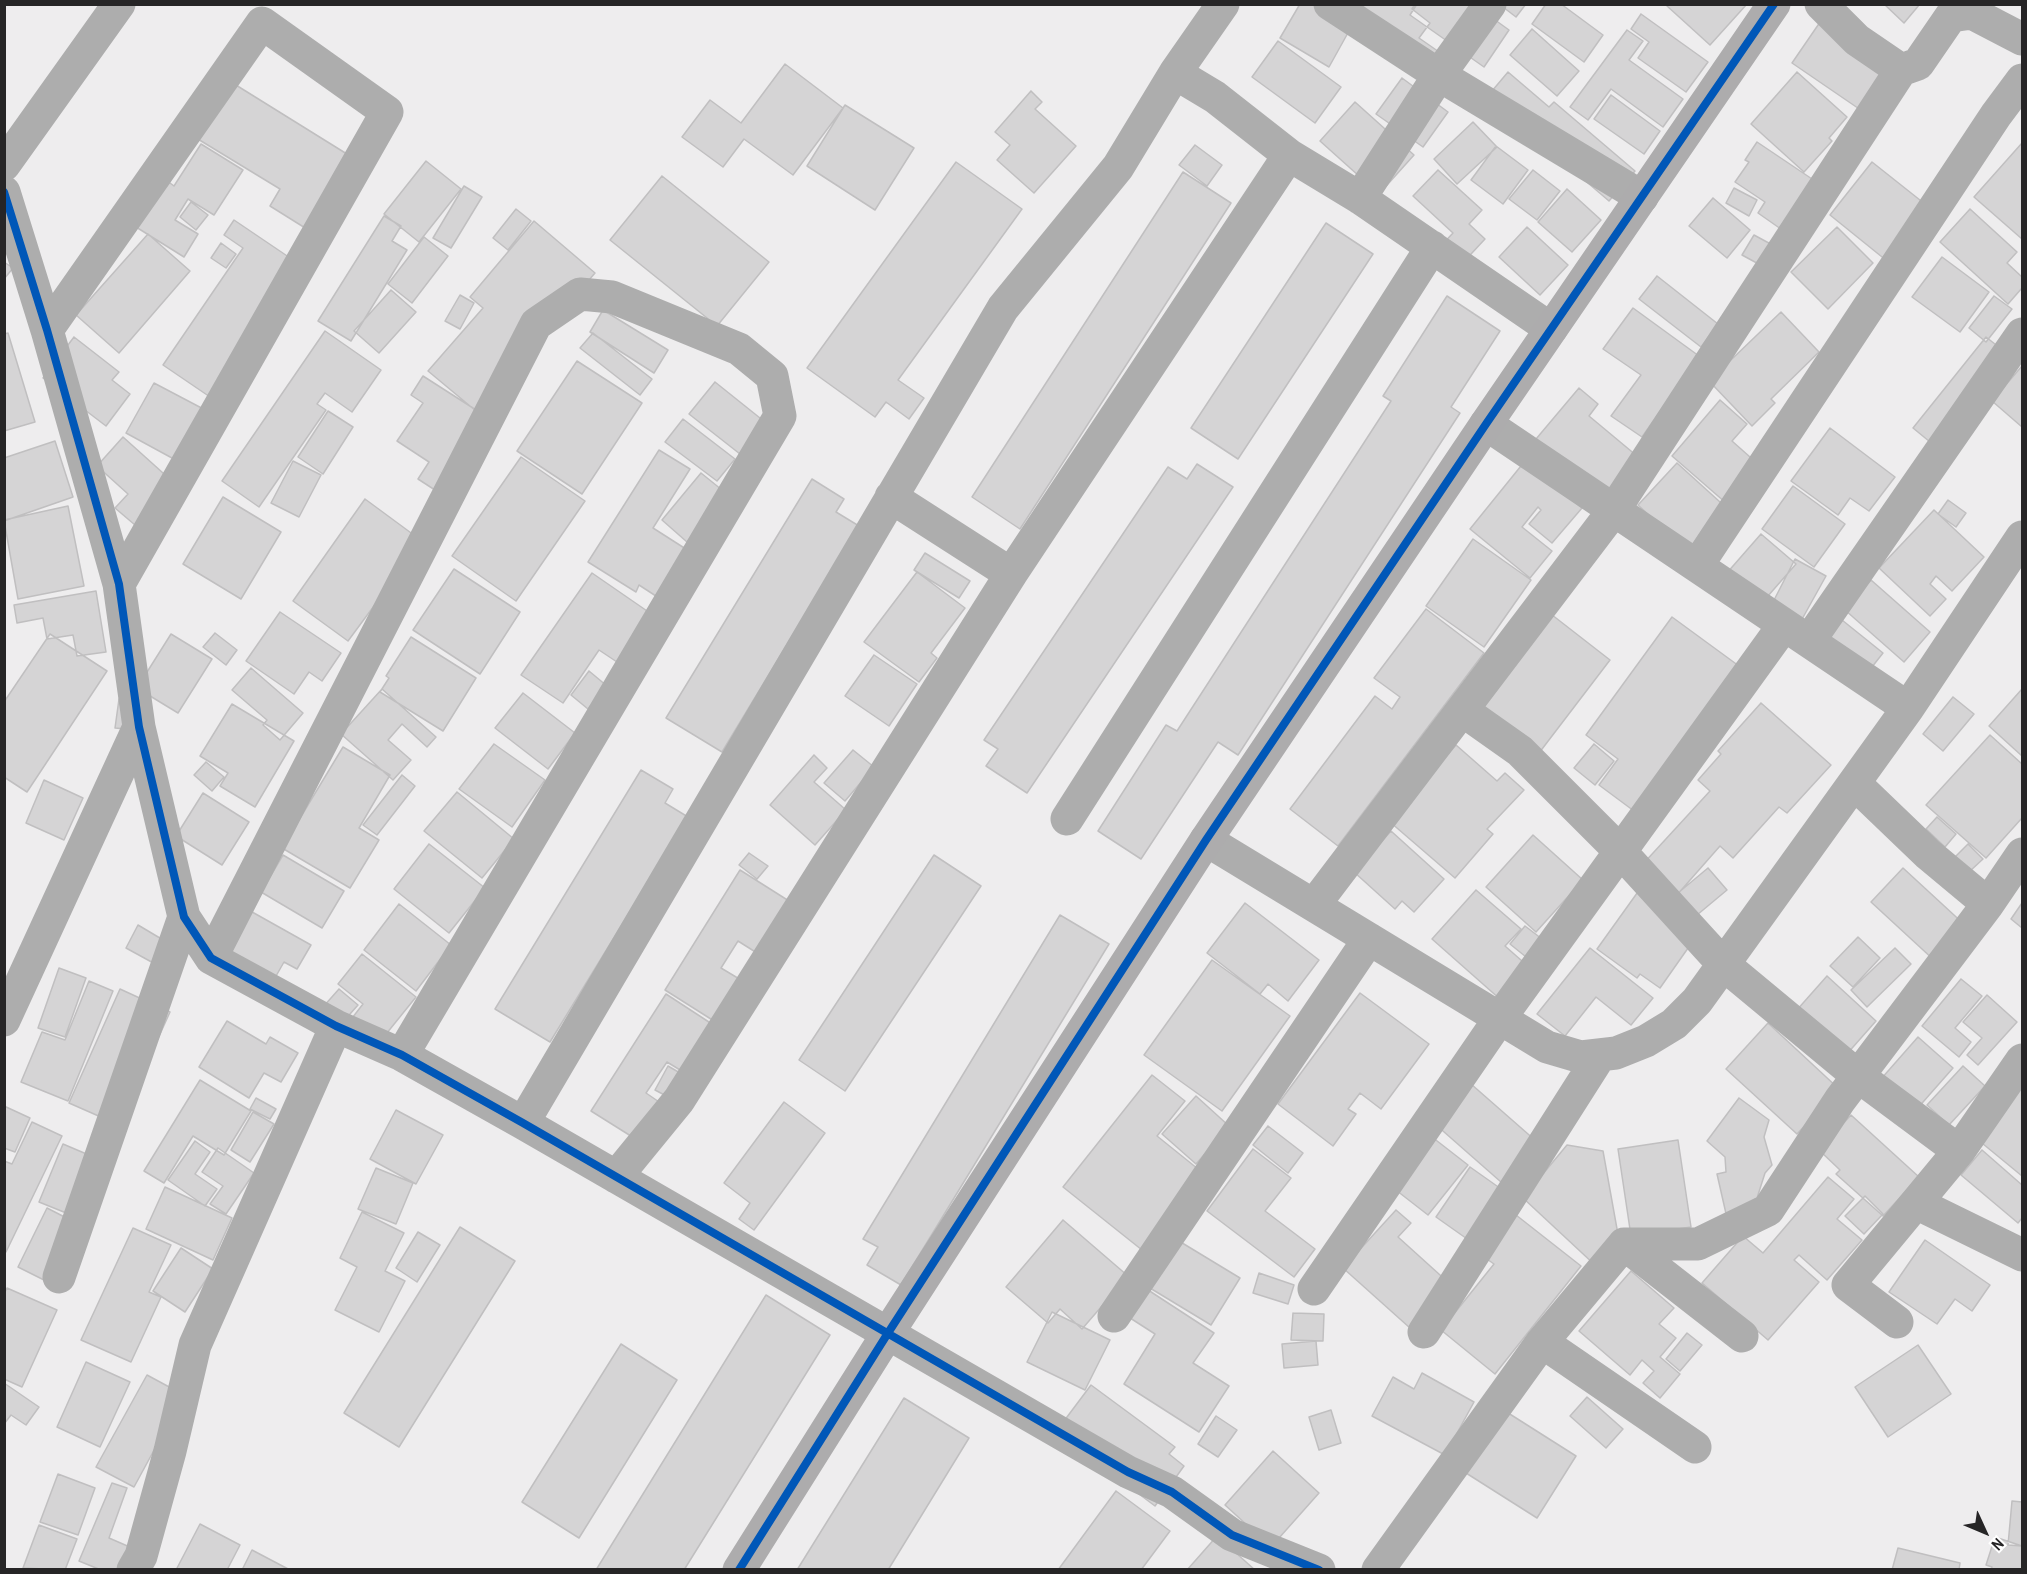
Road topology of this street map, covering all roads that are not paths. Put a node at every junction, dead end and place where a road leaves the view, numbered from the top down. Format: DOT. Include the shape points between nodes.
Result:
graph roads {
  1 [pos="119,4"];
  2 [pos="1222,4"];
  3 [pos="1330,4"];
  4 [pos="1490,4"];
  5 [pos="1774,4"];
  6 [pos="1821,4"];
  7 [pos="1955,10"];
  8 [pos="2022,39"];
  9 [pos="1901,70"];
  10 [pos="1175,73"];
  11 [pos="1439,75"];
  12 [pos="2022,80"];
  13 [pos="1289,155"];
  14 [pos="4,165"];
  15 [pos="4,192"];
  16 [pos="1642,197"];
  17 [pos="1360,198"];
  18 [pos="1432,247"];
  19 [pos="1551,329"];
  20 [pos="47,330"];
  21 [pos="2022,334"];
  22 [pos="1486,424"];
  23 [pos="891,497"];
  24 [pos="1614,510"];
  25 [pos="2022,537"];
  26 [pos="1697,566"];
  27 [pos="1011,574"];
  28 [pos="119,584"];
  29 [pos="1796,633"];
  30 [pos="1908,708"];
  31 [pos="1462,710"];
  32 [pos="139,727"];
  33 [pos="1854,783"];
  34 [pos="1067,819"];
  35 [pos="1206,840"];
  36 [pos="1620,851"];
  37 [pos="2022,854"];
  38 [pos="1988,904"];
  39 [pos="1314,905"];
  40 [pos="184,917"];
  41 [pos="1369,939"];
  42 [pos="211,958"];
  43 [pos="1723,964"];
  44 [pos="1500,1018"];
  45 [pos="4,1020"];
  46 [pos="336,1026"];
  47 [pos="402,1055"];
  48 [pos="1599,1057"];
  49 [pos="2022,1060"];
  50 [pos="1858,1076"];
  51 [pos="523,1123"];
  52 [pos="1959,1151"];
  53 [pos="616,1176"];
  54 [pos="1916,1203"];
  55 [pos="1624,1244"];
  56 [pos="2022,1255"];
  57 [pos="59,1277"];
  58 [pos="1314,1289"];
  59 [pos="1114,1316"];
  60 [pos="1897,1322"];
  61 [pos="1424,1332"];
  62 [pos="888,1333"];
  63 [pos="1742,1336"];
  64 [pos="1542,1342"];
  65 [pos="1695,1447"];
  66 [pos="134,1569"];
  67 [pos="739,1569"];
  68 [pos="1319,1569"];
  69 [pos="1378,1569"];
  1 -- 14 [label="street"];
  2 -- 10 [label="street"];
  3 -- 11 [label="street"];
  4 -- 11 [label="street"];
  5 -- 16 [label="street"];
  6 -- 9 [label="street" via="1857,40"];
  7 -- 8 [label="street" via="1972,13"];
  7 -- 9 [label="street" via="1918,64"];
  9 -- 24 [label="street"];
  10 -- 13 [label="street" via="1215,98"];
  10 -- 23 [label="street" via="1118,167 1003,308"];
  11 -- 16 [label="street"];
  11 -- 17 [label="street"];
  12 -- 26 [label="street"];
  13 -- 17 [label="street"];
  13 -- 27 [label="street"];
  15 -- 20 [label="street"];
  16 -- 19 [label="street"];
  17 -- 18 [label="street"];
  18 -- 19 [label="street"];
  18 -- 34 [label="street"];
  19 -- 22 [label="street"];
  20 -- 28 [label="street"];
  20 -- 28 [label="street" via="262,23 387,112"];
  21 -- 29 [label="street"];
  22 -- 24 [label="street"];
  22 -- 35 [label="street"];
  23 -- 27 [label="street"];
  23 -- 51 [label="street"];
  24 -- 26 [label="street"];
  24 -- 31 [label="street"];
  25 -- 30 [label="street"];
  26 -- 29 [label="street"];
  27 -- 53 [label="street" via="679,1100"];
  28 -- 32 [label="street"];
  29 -- 30 [label="street"];
  29 -- 36 [label="street"];
  30 -- 33 [label="street"];
  31 -- 36 [label="street" via="1520,751"];
  31 -- 39 [label="street"];
  32 -- 40 [label="street"];
  32 -- 45 [label="street"];
  33 -- 38 [label="street" via="1928,854"];
  33 -- 43 [label="street"];
  35 -- 39 [label="street"];
  35 -- 62 [label="street"];
  36 -- 43 [label="street"];
  36 -- 44 [label="street"];
  37 -- 38 [label="street"];
  38 -- 50 [label="street"];
  39 -- 41 [label="street"];
  40 -- 42 [label="street"];
  40 -- 57 [label="street"];
  41 -- 44 [label="street"];
  41 -- 59 [label="street"];
  42 -- 46 [label="street"];
  42 -- 47 [label="street" via="536,324 580,294 612,297 739,349 772,376 780,416"];
  43 -- 48 [label="street" via="1674,1024 1646,1041"];
  43 -- 50 [label="street"];
  44 -- 48 [label="street" via="1547,1047 1581,1057"];
  44 -- 58 [label="street"];
  46 -- 47 [label="street"];
  46 -- 66 [label="street" via="195,1345 167,1462"];
  47 -- 51 [label="street"];
  48 -- 61 [label="street"];
  49 -- 52 [label="street"];
  50 -- 52 [label="street"];
  50 -- 55 [label="street" via="1768,1210 1698,1244"];
  51 -- 53 [label="street"];
  52 -- 54 [label="street"];
  53 -- 62 [label="street"];
  54 -- 56 [label="street"];
  54 -- 60 [label="street" via="1848,1285"];
  55 -- 63 [label="street"];
  55 -- 64 [label="street"];
  62 -- 67 [label="street"];
  62 -- 68 [label="street" via="1128,1472 1172,1492 1232,1535"];
  64 -- 65 [label="street"];
  64 -- 69 [label="street"];
}
